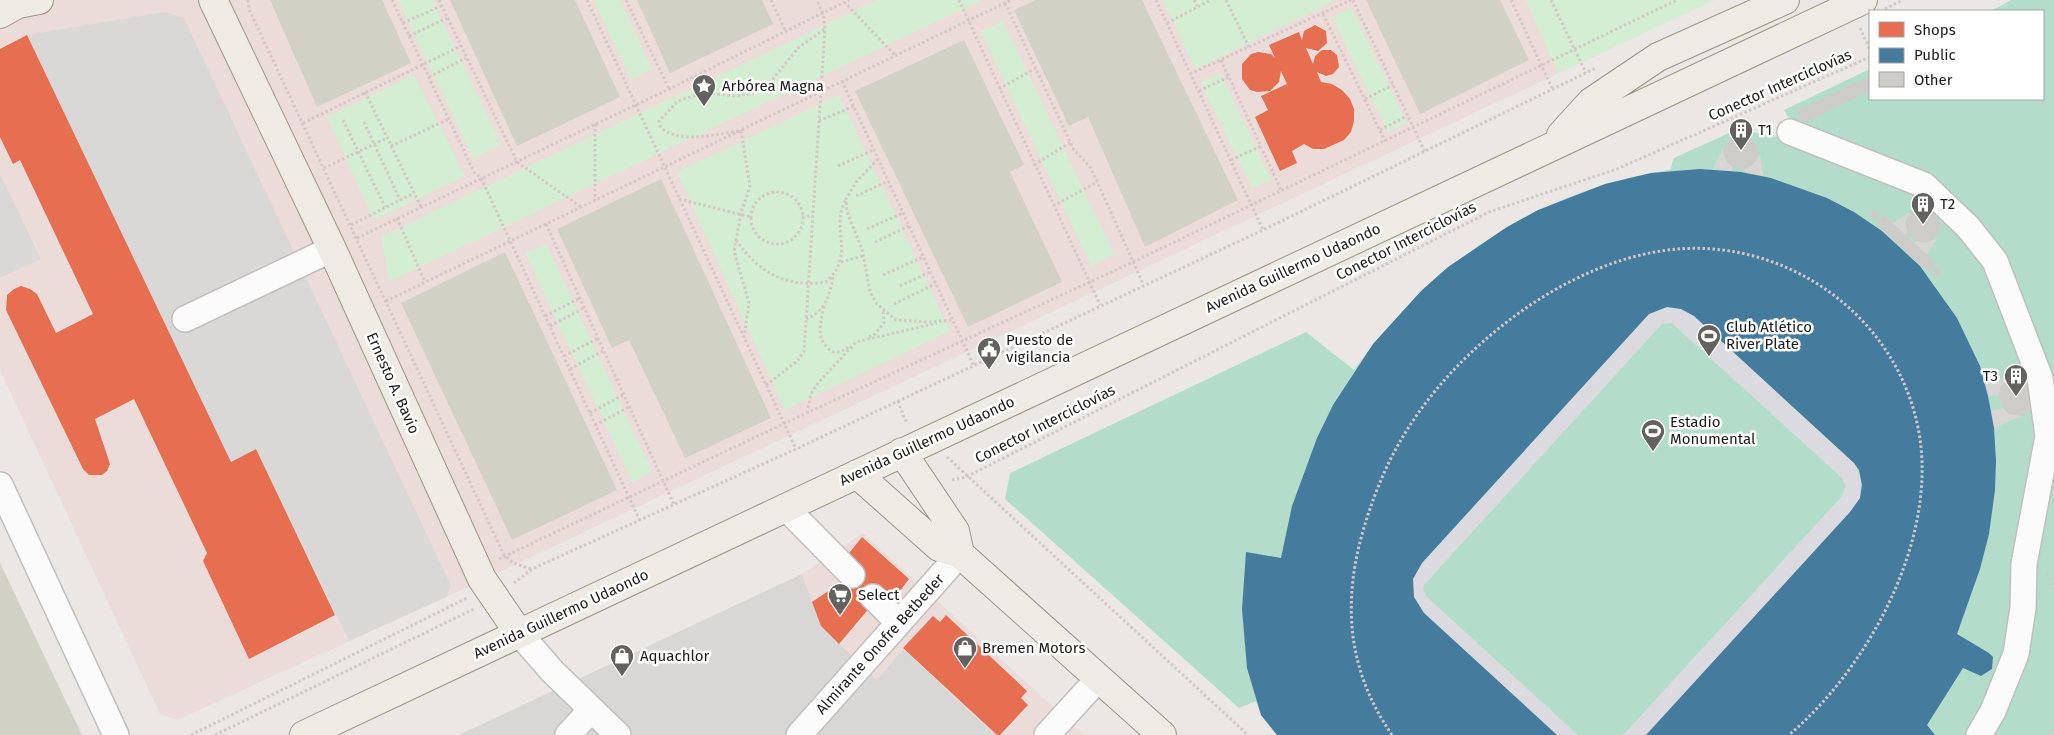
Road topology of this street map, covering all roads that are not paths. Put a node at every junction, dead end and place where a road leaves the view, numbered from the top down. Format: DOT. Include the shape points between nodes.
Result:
graph roads {
  1 [pos="39,0"];
  2 [pos="213,0"];
  3 [pos="1785,0"];
  4 [pos="1860,11"];
  5 [pos="0,14"];
  6 [pos="1790,132"];
  7 [pos="1550,147"];
  8 [pos="332,249"];
  9 [pos="185,319"];
  10 [pos="902,452"];
  11 [pos="857,474"];
  12 [pos="0,485"];
  13 [pos="786,508"];
  14 [pos="960,554"];
  15 [pos="852,575"];
  16 [pos="873,597"];
  17 [pos="898,622"];
  18 [pos="519,633"];
  19 [pos="1099,678"];
  20 [pos="591,710"];
  21 [pos="116,735"];
  22 [pos="304,735"];
  23 [pos="568,735"];
  24 [pos="618,735"];
  25 [pos="799,735"];
  26 [pos="1047,735"];
  27 [pos="1162,735"];
  28 [pos="1978,735"];
  1 -- 5 [label="main road" via="18,4"];
  2 -- 8 [label="main road, Ernesto A. Bavio"];
  3 -- 7 [label="main road, Avenida Guillermo Udaondo" via="1658,57 1591,102"];
  4 -- 7 [label="main road, Avenida Guillermo Udaondo" via="1712,69"];
  6 -- 28 [label="street" via="1924,185 1968,227 1995,261 2040,378 2048,436 2024,564 2023,608 2016,654 1993,711"];
  7 -- 10 [label="main road, Avenida Guillermo Udaondo"];
  8 -- 9 [label="street"];
  8 -- 18 [label="main road, Ernesto A. Bavio" via="488,589"];
  10 -- 11 [label="main road, Avenida Guillermo Udaondo"];
  10 -- 14 [label="main road" via="955,531"];
  11 -- 13 [label="main road, Avenida Guillermo Udaondo"];
  11 -- 14 [label="main road" via="938,547"];
  12 -- 21 [label="street"];
  13 -- 15 [label="street"];
  13 -- 18 [label="main road, Avenida Guillermo Udaondo"];
  14 -- 17 [label="street, Almirante Onofre Betbeder"];
  14 -- 19 [label="main road"];
  16 -- 17 [label="street"];
  17 -- 25 [label="street, Almirante Onofre Betbeder"];
  18 -- 20 [label="street, Ernesto A. Bavio"];
  18 -- 22 [label="main road, Avenida Guillermo Udaondo"];
  19 -- 26 [label="street"];
  19 -- 27 [label="main road"];
  20 -- 23 [label="street"];
  20 -- 24 [label="street, Ernesto A. Bavio"];
}
